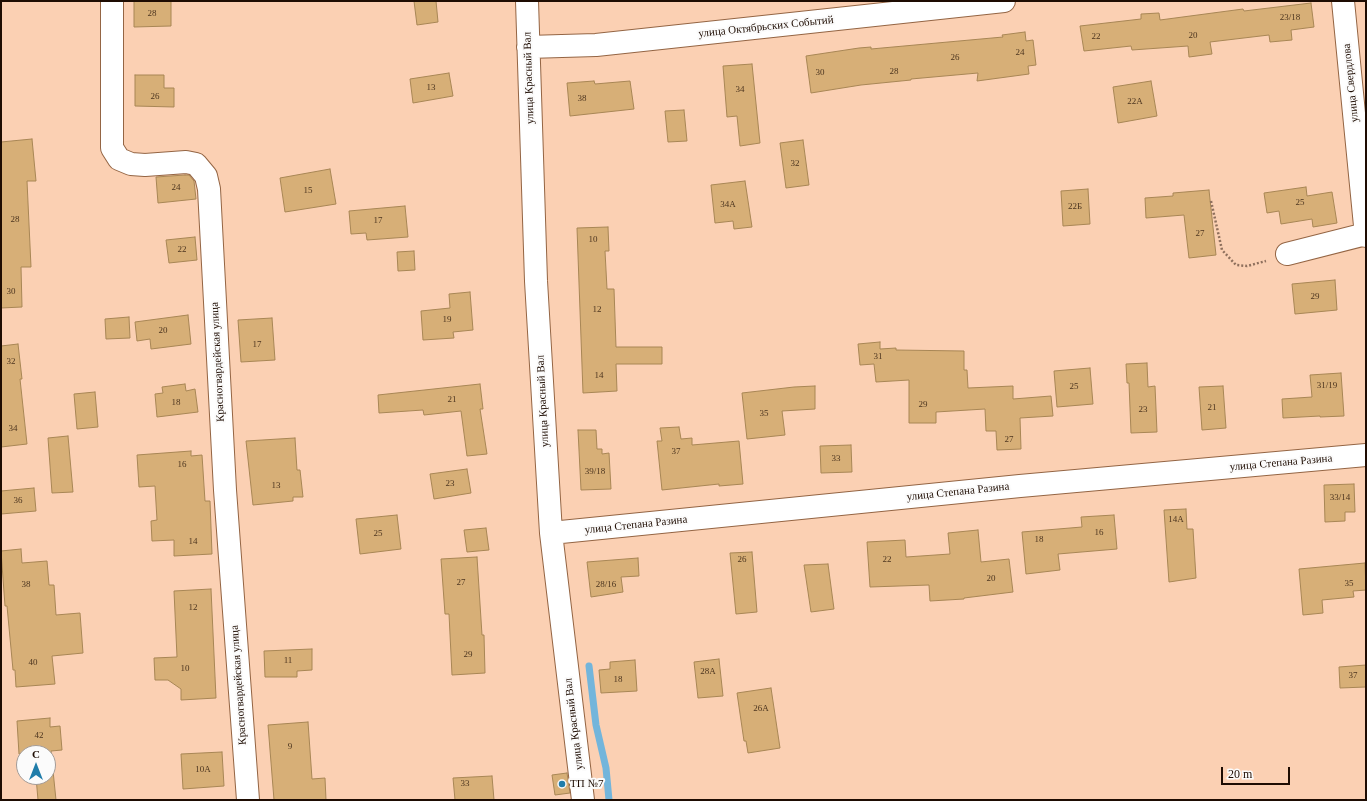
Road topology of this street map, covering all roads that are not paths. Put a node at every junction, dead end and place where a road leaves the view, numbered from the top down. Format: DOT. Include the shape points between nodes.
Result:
graph roads {
  1 [pos="112,1"];
  2 [pos="527,1"];
  3 [pos="1004,1"];
  4 [pos="1343,1"];
  5 [pos="528,48"];
  6 [pos="1366,235"];
  7 [pos="1287,254"];
  8 [pos="1366,455"];
  9 [pos="551,533"];
  10 [pos="248,800"];
  11 [pos="583,800"];
  1 -- 10 [label="street, Красногвардейская улица" via="112,148 118,158 130,164 196,164 206,176 209,189 225,490"];
  2 -- 5 [label="street, улица Красный Вал"];
  3 -- 5 [label="street, улица Октябрьских Событий" via="596,45"];
  4 -- 6 [label="street, улица Свердлова"];
  5 -- 9 [label="street, улица Красный Вал" via="536,281"];
  6 -- 7 [label="street"];
  8 -- 9 [label="street, улица Степана Разина" via="1020,486"];
  9 -- 11 [label="street, улица Красный Вал"];
}
